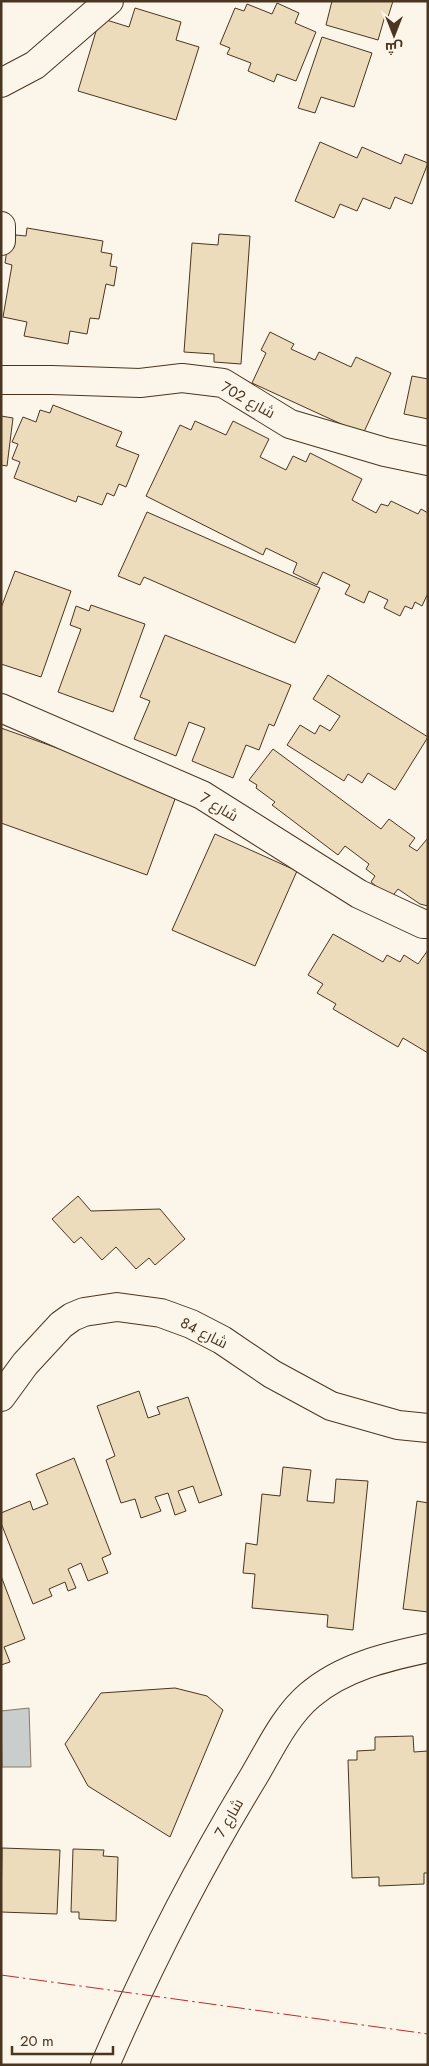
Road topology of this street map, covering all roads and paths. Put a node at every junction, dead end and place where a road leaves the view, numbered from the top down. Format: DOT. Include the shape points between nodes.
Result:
graph roads {
  1 [pos="109,1"];
  2 [pos="1,83"];
  3 [pos="1,226"];
  4 [pos="1,241"];
  5 [pos="1,380"];
  6 [pos="428,461"];
  7 [pos="1,708"];
  8 [pos="428,924"];
  9 [pos="1,1397"];
  10 [pos="428,1428"];
  11 [pos="428,1648"];
  12 [pos="105,2065"];
  1 -- 2 [label="street" via="35,64"];
  3 -- 4 [label="street"];
  5 -- 6 [label="street, شارع 702" via="140,383 182,378 223,383 290,424"];
  7 -- 8 [label="street, شارع 7" via="202,795 359,894"];
  9 -- 10 [label="street, شارع 84" via="25,1364 61,1325 84,1312 124,1308 161,1313 191,1324 331,1406 398,1424"];
  11 -- 12 [label="street, شارع 7" via="360,1666 330,1681 309,1696 284,1726 222,1828"];
}
